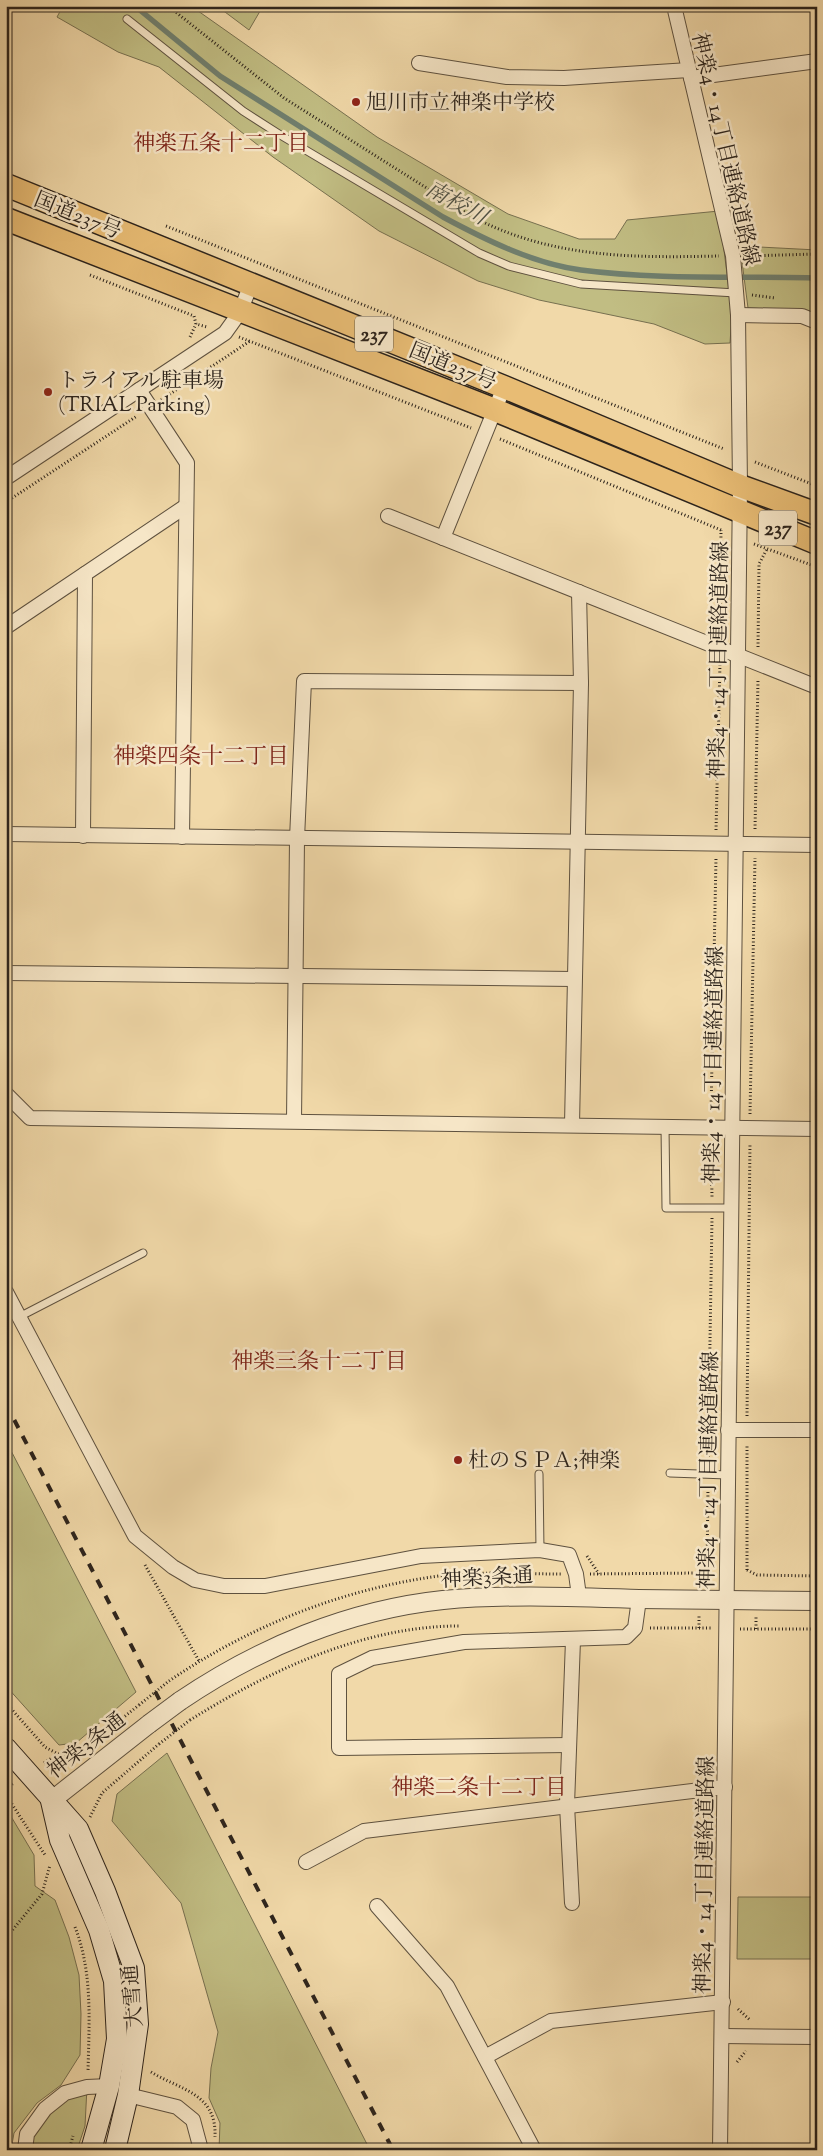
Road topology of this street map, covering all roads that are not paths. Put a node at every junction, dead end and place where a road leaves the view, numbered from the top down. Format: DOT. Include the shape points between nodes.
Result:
graph roads {
  1 [pos="674,6"];
  2 [pos="127,19"];
  3 [pos="817,61"];
  4 [pos="419,63"];
  5 [pos="690,74"];
  6 [pos="6,186"];
  7 [pos="6,219"];
  8 [pos="251,284"];
  9 [pos="736,289"];
  10 [pos="240,312"];
  11 [pos="738,315"];
  12 [pos="817,322"];
  13 [pos="504,387"];
  14 [pos="139,390"];
  15 [pos="495,410"];
  16 [pos="6,478"];
  17 [pos="740,486"];
  18 [pos="186,506"];
  19 [pos="739,513"];
  20 [pos="817,514"];
  21 [pos="388,516"];
  22 [pos="443,538"];
  23 [pos="817,543"];
  24 [pos="85,574"];
  25 [pos="579,592"];
  26 [pos="6,626"];
  27 [pos="738,656"];
  28 [pos="581,683"];
  29 [pos="817,687"];
  30 [pos="6,834"];
  31 [pos="83,836"];
  32 [pos="182,837"];
  33 [pos="298,839"];
  34 [pos="576,842"];
  35 [pos="735,844"];
  36 [pos="817,845"];
  37 [pos="6,973"];
  38 [pos="296,975"];
  39 [pos="574,979"];
  40 [pos="6,1094"];
  41 [pos="294,1121"];
  42 [pos="572,1125"];
  43 [pos="665,1126"];
  44 [pos="732,1127"];
  45 [pos="817,1129"];
  46 [pos="731,1208"];
  47 [pos="144,1252"];
  48 [pos="6,1292"];
  49 [pos="19,1317"];
  50 [pos="728,1430"];
  51 [pos="817,1430"];
  52 [pos="670,1473"];
  53 [pos="539,1474"];
  54 [pos="728,1475"];
  55 [pos="540,1550"];
  56 [pos="579,1596"];
  57 [pos="639,1599"];
  58 [pos="726,1600"];
  59 [pos="817,1601"];
  60 [pos="573,1640"];
  61 [pos="570,1745"];
  62 [pos="6,1748"];
  63 [pos="725,1787"];
  64 [pos="51,1801"];
  65 [pos="567,1806"];
  66 [pos="306,1862"];
  67 [pos="572,1903"];
  68 [pos="377,1906"];
  69 [pos="729,2002"];
  70 [pos="722,2036"];
  71 [pos="817,2037"];
  72 [pos="485,2057"];
  73 [pos="109,2086"];
  74 [pos="128,2095"];
  75 [pos="25,2150"];
  76 [pos="91,2150"];
  77 [pos="115,2150"];
  78 [pos="197,2150"];
  79 [pos="534,2150"];
  80 [pos="720,2150"];
  1 -- 5 [label="street, 神楽4・14丁目連絡道路線"];
  2 -- 9 [label="lane" via="243,111 479,253 509,266 581,284"];
  3 -- 5 [label="street"];
  4 -- 5 [label="street" via="507,77"];
  5 -- 9 [label="street, 神楽4・14丁目連絡道路線" via="734,260"];
  6 -- 8 [label="highway, 国道237号 / 237"];
  7 -- 10 [label="highway, 国道237号 / 237"];
  8 -- 10 [label="street"];
  8 -- 13 [label="highway, 国道237号 / 237"];
  9 -- 11 [label="street, 神楽4・14丁目連絡道路線"];
  10 -- 14 [label="street" via="225,332"];
  10 -- 15 [label="highway, 国道237号 / 237"];
  11 -- 12 [label="street" via="802,316"];
  11 -- 17 [label="street, 神楽4・14丁目連絡道路線"];
  13 -- 15 [label="street"];
  13 -- 17 [label="highway, 国道237号 / 237"];
  14 -- 16 [label="street"];
  14 -- 18 [label="street" via="187,463"];
  15 -- 19 [label="highway, 国道237号 / 237"];
  15 -- 22 [label="street"];
  17 -- 19 [label="street, 神楽4・14丁目連絡道路線"];
  17 -- 20 [label="highway, 国道237号 / 237"];
  18 -- 24 [label="street"];
  18 -- 32 [label="street"];
  19 -- 23 [label="highway, 国道237号 / 237"];
  19 -- 27 [label="street, 神楽4・14丁目連絡道路線"];
  21 -- 22 [label="street"];
  22 -- 25 [label="street"];
  24 -- 26 [label="street"];
  24 -- 31 [label="street"];
  25 -- 27 [label="street"];
  25 -- 28 [label="street"];
  27 -- 29 [label="street"];
  27 -- 35 [label="street, 神楽4・14丁目連絡道路線"];
  28 -- 33 [label="street" via="304,681"];
  28 -- 34 [label="street"];
  30 -- 31 [label="street"];
  31 -- 32 [label="street"];
  32 -- 33 [label="street"];
  33 -- 34 [label="street"];
  33 -- 38 [label="street"];
  34 -- 35 [label="street"];
  34 -- 39 [label="street"];
  35 -- 36 [label="street"];
  35 -- 44 [label="street, 神楽4・14丁目連絡道路線"];
  37 -- 38 [label="street"];
  38 -- 39 [label="street"];
  38 -- 41 [label="street"];
  39 -- 42 [label="street"];
  40 -- 41 [label="street" via="30,1118"];
  41 -- 42 [label="street"];
  42 -- 43 [label="street"];
  43 -- 44 [label="street"];
  43 -- 46 [label="lane" via="666,1208"];
  44 -- 45 [label="street"];
  44 -- 46 [label="street, 神楽4・14丁目連絡道路線"];
  46 -- 50 [label="street, 神楽4・14丁目連絡道路線"];
  47 -- 49 [label="lane"];
  48 -- 49 [label="street"];
  49 -- 55 [label="street" via="135,1536 173,1567 195,1580 224,1586 265,1586 421,1556"];
  50 -- 51 [label="street"];
  50 -- 54 [label="street, 神楽4・14丁目連絡道路線"];
  52 -- 54 [label="lane"];
  53 -- 55 [label="lane"];
  54 -- 58 [label="street, 神楽4・14丁目連絡道路線"];
  55 -- 56 [label="street" via="569,1555"];
  56 -- 57 [label="street, 神楽3条通"];
  56 -- 64 [label="street, 神楽3条通, bridge" via="441,1600 379,1612 318,1629 214,1678"];
  57 -- 58 [label="street, 神楽3条通"];
  57 -- 60 [label="street" via="635,1628 626,1637"];
  58 -- 59 [label="street, 神楽3条通"];
  58 -- 63 [label="street, 神楽4・14丁目連絡道路線"];
  60 -- 61 [label="street"];
  60 -- 61 [label="street" via="464,1642 372,1658 339,1674 339,1748"];
  61 -- 65 [label="street"];
  62 -- 64 [label="main road, 大雪通"];
  63 -- 65 [label="street"];
  63 -- 69 [label="street, 神楽4・14丁目連絡道路線"];
  64 -- 73 [label="main road, 大雪通" via="60,1840 99,1930 114,1981 117,2039"];
  64 -- 74 [label="main road, 大雪通" via="78,1829 106,1891 134,1968 138,2024"];
  65 -- 66 [label="street" via="364,1831"];
  65 -- 67 [label="street"];
  68 -- 72 [label="street" via="447,1986"];
  69 -- 70 [label="street, 神楽4・14丁目連絡道路線"];
  69 -- 72 [label="street" via="551,2021"];
  70 -- 71 [label="street"];
  70 -- 80 [label="street, 神楽4・14丁目連絡道路線"];
  72 -- 79 [label="street"];
  73 -- 75 [label="street" via="65,2093 45,2109 27,2134"];
  73 -- 76 [label="main road, 大雪通"];
  74 -- 77 [label="main road, 大雪通"];
  74 -- 78 [label="street" via="177,2107 193,2120 200,2146"];
}
